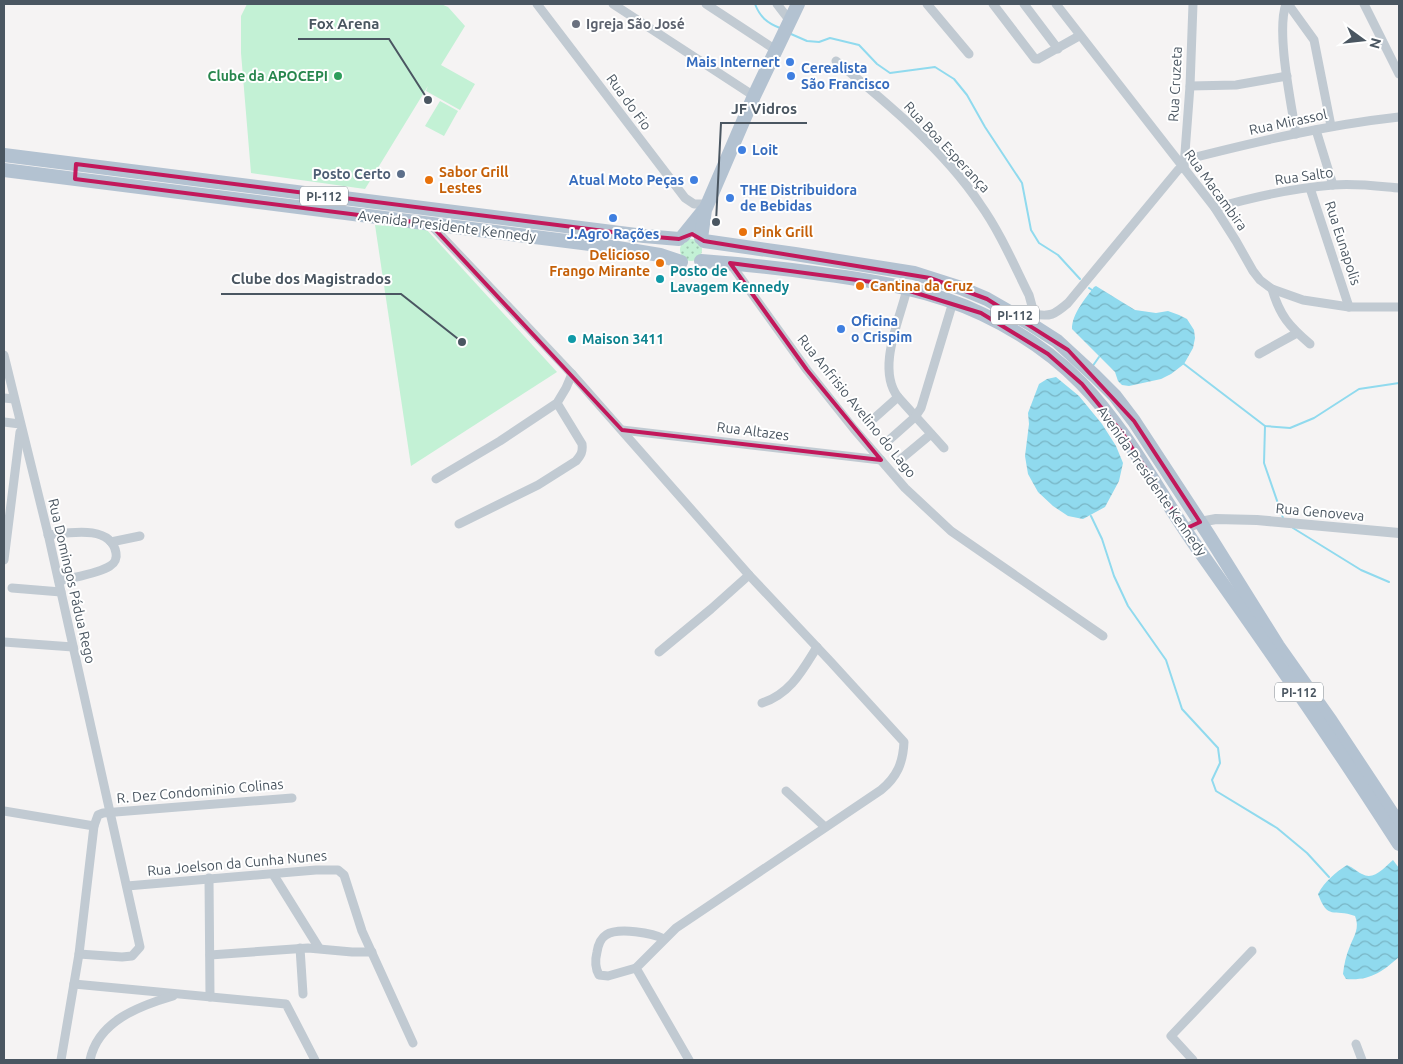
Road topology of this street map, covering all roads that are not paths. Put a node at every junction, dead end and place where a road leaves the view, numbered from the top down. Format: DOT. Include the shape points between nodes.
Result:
graph roads {
  1 [pos="537,4"];
  2 [pos="613,4"];
  3 [pos="706,4"];
  4 [pos="777,4"];
  5 [pos="798,4"];
  6 [pos="927,4"];
  7 [pos="993,4"];
  8 [pos="1024,4"];
  9 [pos="1056,4"];
  10 [pos="1193,4"];
  11 [pos="1287,4"];
  12 [pos="1364,4"];
  13 [pos="790,21"];
  14 [pos="1079,36"];
  15 [pos="1058,48"];
  16 [pos="776,50"];
  17 [pos="969,54"];
  18 [pos="836,61"];
  19 [pos="1399,74"];
  20 [pos="1287,76"];
  21 [pos="1190,86"];
  22 [pos="754,96"];
  23 [pos="1399,118"];
  24 [pos="1331,126"];
  25 [pos="1316,130"];
  26 [pos="1296,134"];
  27 [pos="4,155"];
  28 [pos="1184,163"];
  29 [pos="76,164"];
  30 [pos="4,170"];
  31 [pos="75,179"];
  32 [pos="1333,185"];
  33 [pos="1310,188"];
  34 [pos="1399,188"];
  35 [pos="706,207"];
  36 [pos="1214,208"];
  37 [pos="478,215"];
  38 [pos="430,224"];
  39 [pos="476,230"];
  40 [pos="681,237"];
  41 [pos="702,240"];
  42 [pos="701,261"];
  43 [pos="681,262"];
  44 [pos="730,262"];
  45 [pos="907,289"];
  46 [pos="1272,289"];
  47 [pos="953,302"];
  48 [pos="1349,307"];
  49 [pos="1399,307"];
  50 [pos="1032,320"];
  51 [pos="1297,333"];
  52 [pos="1310,344"];
  53 [pos="1259,354"];
  54 [pos="4,355"];
  55 [pos="572,374"];
  56 [pos="898,397"];
  57 [pos="4,398"];
  58 [pos="14,399"];
  59 [pos="557,403"];
  60 [pos="915,417"];
  61 [pos="4,422"];
  62 [pos="870,422"];
  63 [pos="21,426"];
  64 [pos="622,430"];
  65 [pos="931,434"];
  66 [pos="888,441"];
  67 [pos="944,448"];
  68 [pos="901,459"];
  69 [pos="881,460"];
  70 [pos="32,473"];
  71 [pos="15,475"];
  72 [pos="436,479"];
  73 [pos="1200,522"];
  74 [pos="459,524"];
  75 [pos="1185,529"];
  76 [pos="1399,533"];
  77 [pos="48,535"];
  78 [pos="140,536"];
  79 [pos="111,542"];
  80 [pos="4,555"];
  81 [pos="749,575"];
  82 [pos="58,581"];
  83 [pos="12,588"];
  84 [pos="61,592"];
  85 [pos="1103,636"];
  86 [pos="4,642"];
  87 [pos="73,647"];
  88 [pos="817,647"];
  89 [pos="659,652"];
  90 [pos="762,703"];
  91 [pos="786,792"];
  92 [pos="292,798"];
  93 [pos="4,811"];
  94 [pos="111,813"];
  95 [pos="1399,824"];
  96 [pos="94,826"];
  97 [pos="825,827"];
  98 [pos="1399,844"];
  99 [pos="273,874"];
  100 [pos="209,878"];
  101 [pos="128,886"];
  102 [pos="664,939"];
  103 [pos="300,948"];
  104 [pos="320,948"];
  105 [pos="1252,950"];
  106 [pos="372,952"];
  107 [pos="78,954"];
  108 [pos="210,955"];
  109 [pos="636,968"];
  110 [pos="74,984"];
  111 [pos="178,994"];
  112 [pos="303,994"];
  113 [pos="210,997"];
  114 [pos="413,1043"];
  115 [pos="1356,1044"];
  116 [pos="61,1060"];
  117 [pos="90,1060"];
  118 [pos="315,1060"];
  119 [pos="689,1060"];
  120 [pos="1193,1060"];
  121 [pos="1362,1060"];
  1 -- 35 [label="street, Rua do Fio" via="685,198"];
  2 -- 22 [label="street"];
  3 -- 16 [label="street"];
  4 -- 13 [label="street"];
  5 -- 13 [label="main road"];
  6 -- 17 [label="street"];
  7 -- 15 [label="street" via="1035,59"];
  8 -- 15 [label="street"];
  9 -- 14 [label="street, Rua Macambira"];
  10 -- 21 [label="street, Rua Cruzeta"];
  11 -- 20 [label="street" via="1283,16"];
  11 -- 24 [label="street" via="1314,40"];
  12 -- 19 [label="street"];
  13 -- 16 [label="main road"];
  14 -- 15 [label="street"];
  14 -- 28 [label="street, Rua Macambira"];
  16 -- 22 [label="main road"];
  18 -- 50 [label="street, Rua Boa Esperança" via="897,112 973,194 990,218 1029,295"];
  20 -- 21 [label="street" via="1236,86"];
  20 -- 26 [label="street"];
  21 -- 28 [label="street, Rua Cruzeta"];
  22 -- 35 [label="main road"];
  23 -- 24 [label="street, Rua Mirassol"];
  24 -- 25 [label="street, Rua Mirassol"];
  25 -- 26 [label="street, Rua Mirassol"];
  25 -- 32 [label="street"];
  26 -- 28 [label="street, Rua Mirassol"];
  27 -- 29 [label="main road, Avenida Presidente Kennedy / PI-112"];
  28 -- 36 [label="street, Rua Macambira"];
  28 -- 50 [label="street" via="1068,303 1051,316"];
  29 -- 31 [label="main road"];
  29 -- 37 [label="main road, Avenida Presidente Kennedy / PI-112"];
  30 -- 31 [label="main road, Avenida Presidente Kennedy / PI-112"];
  31 -- 38 [label="main road, Avenida Presidente Kennedy / PI-112"];
  32 -- 33 [label="street, Rua Salto"];
  32 -- 34 [label="street, Rua Salto"];
  33 -- 36 [label="street, Rua Salto"];
  33 -- 48 [label="street, Rua Eunapolis"];
  35 -- 40 [label="main road"];
  35 -- 41 [label="main road"];
  36 -- 46 [label="street, Rua Macambira" via="1252,270"];
  37 -- 39 [label="main road"];
  37 -- 40 [label="main road, Avenida Presidente Kennedy / PI-112" via="644,236"];
  38 -- 39 [label="main road, Avenida Presidente Kennedy / PI-112"];
  38 -- 55 [label="street"];
  39 -- 43 [label="main road, Avenida Presidente Kennedy / PI-112" via="642,252"];
  40 -- 41 [label="main road, Avenida Presidente Kennedy / PI-112" via="692,234"];
  40 -- 43 [label="main road" via="675,249"];
  41 -- 42 [label="main road" via="706,252"];
  41 -- 50 [label="main road, Avenida Presidente Kennedy / PI-112" via="914,273 961,288"];
  42 -- 43 [label="main road, Avenida Presidente Kennedy / PI-112" via="691,265"];
  42 -- 44 [label="main road, Avenida Presidente Kennedy / PI-112"];
  44 -- 45 [label="main road, Avenida Presidente Kennedy / PI-112"];
  44 -- 69 [label="street, Rua Anfrisio Avelino do Lago" via="807,370"];
  45 -- 47 [label="main road, Avenida Presidente Kennedy / PI-112"];
  45 -- 56 [label="street" via="890,349 891,383"];
  46 -- 48 [label="street, Rua Macambira" via="1303,300"];
  46 -- 51 [label="street" via="1280,313"];
  47 -- 60 [label="street" via="923,404"];
  47 -- 75 [label="main road, Avenida Presidente Kennedy / PI-112" via="1029,341 1082,384 1123,434"];
  48 -- 49 [label="street, Rua Macambira"];
  50 -- 73 [label="main road, Avenida Presidente Kennedy / PI-112" via="1115,396"];
  51 -- 52 [label="street"];
  51 -- 53 [label="street"];
  54 -- 58 [label="street, Rua Domingos Pádua Rego"];
  55 -- 59 [label="street"];
  55 -- 64 [label="street"];
  56 -- 60 [label="street"];
  56 -- 62 [label="street"];
  57 -- 58 [label="street"];
  58 -- 63 [label="street, Rua Domingos Pádua Rego"];
  59 -- 72 [label="street"];
  59 -- 74 [label="street" via="582,444 582,452 576,461 538,485"];
  60 -- 65 [label="street"];
  60 -- 66 [label="street"];
  61 -- 63 [label="street"];
  63 -- 70 [label="street, Rua Domingos Pádua Rego"];
  63 -- 71 [label="street"];
  64 -- 69 [label="street, Rua Altazes"];
  64 -- 81 [label="street"];
  65 -- 67 [label="street"];
  65 -- 68 [label="street"];
  69 -- 85 [label="street, Rua Anfrisio Avelino do Lago" via="905,488 951,531"];
  70 -- 71 [label="street"];
  70 -- 77 [label="street, Rua Domingos Pádua Rego"];
  71 -- 80 [label="street"];
  73 -- 75 [label="street, Rua Genoveva"];
  73 -- 76 [label="street, Rua Genoveva" via="1216,518 1239,519"];
  73 -- 95 [label="main road, Avenida Presidente Kennedy / PI-112" via="1278,646"];
  75 -- 98 [label="main road, Avenida Presidente Kennedy / PI-112" via="1256,629"];
  77 -- 79 [label="street" via="93,533"];
  77 -- 82 [label="street, Rua Domingos Pádua Rego"];
  78 -- 79 [label="street"];
  79 -- 82 [label="street" via="116,561 110,566"];
  81 -- 88 [label="street"];
  81 -- 89 [label="street"];
  82 -- 84 [label="street, Rua Domingos Pádua Rego"];
  83 -- 84 [label="street"];
  84 -- 87 [label="street, Rua Domingos Pádua Rego"];
  86 -- 87 [label="street"];
  87 -- 94 [label="street, Rua Domingos Pádua Rego"];
  88 -- 90 [label="street" via="781,695"];
  88 -- 97 [label="street" via="904,742 899,769 892,782"];
  91 -- 97 [label="street"];
  92 -- 94 [label="street, R. Dez Condominio Colinas"];
  93 -- 96 [label="street"];
  94 -- 96 [label="street" via="98,815"];
  94 -- 101 [label="street, Rua Domingos Pádua Rego"];
  96 -- 107 [label="street"];
  97 -- 102 [label="street"];
  99 -- 100 [label="street, Rua Joelson da Cunha Nunes"];
  99 -- 104 [label="street"];
  99 -- 106 [label="street, Rua Joelson da Cunha Nunes" via="335,869 342,872"];
  100 -- 101 [label="street, Rua Joelson da Cunha Nunes"];
  100 -- 108 [label="street"];
  101 -- 107 [label="street, Rua Domingos Pádua Rego" via="140,947 132,956"];
  102 -- 109 [label="street"];
  102 -- 109 [label="street" via="651,934 620,932 602,939 596,954 599,975 608,976"];
  103 -- 104 [label="street"];
  103 -- 108 [label="street"];
  103 -- 112 [label="street"];
  104 -- 106 [label="street"];
  105 -- 120 [label="street" via="1170,1036"];
  106 -- 114 [label="street, Rua Joelson da Cunha Nunes"];
  107 -- 110 [label="street"];
  108 -- 113 [label="street"];
  109 -- 119 [label="street"];
  110 -- 111 [label="street"];
  110 -- 116 [label="street"];
  111 -- 113 [label="street"];
  111 -- 117 [label="street" via="127,1012 98,1041"];
  113 -- 118 [label="street" via="286,1004"];
  115 -- 121 [label="street"];
}
